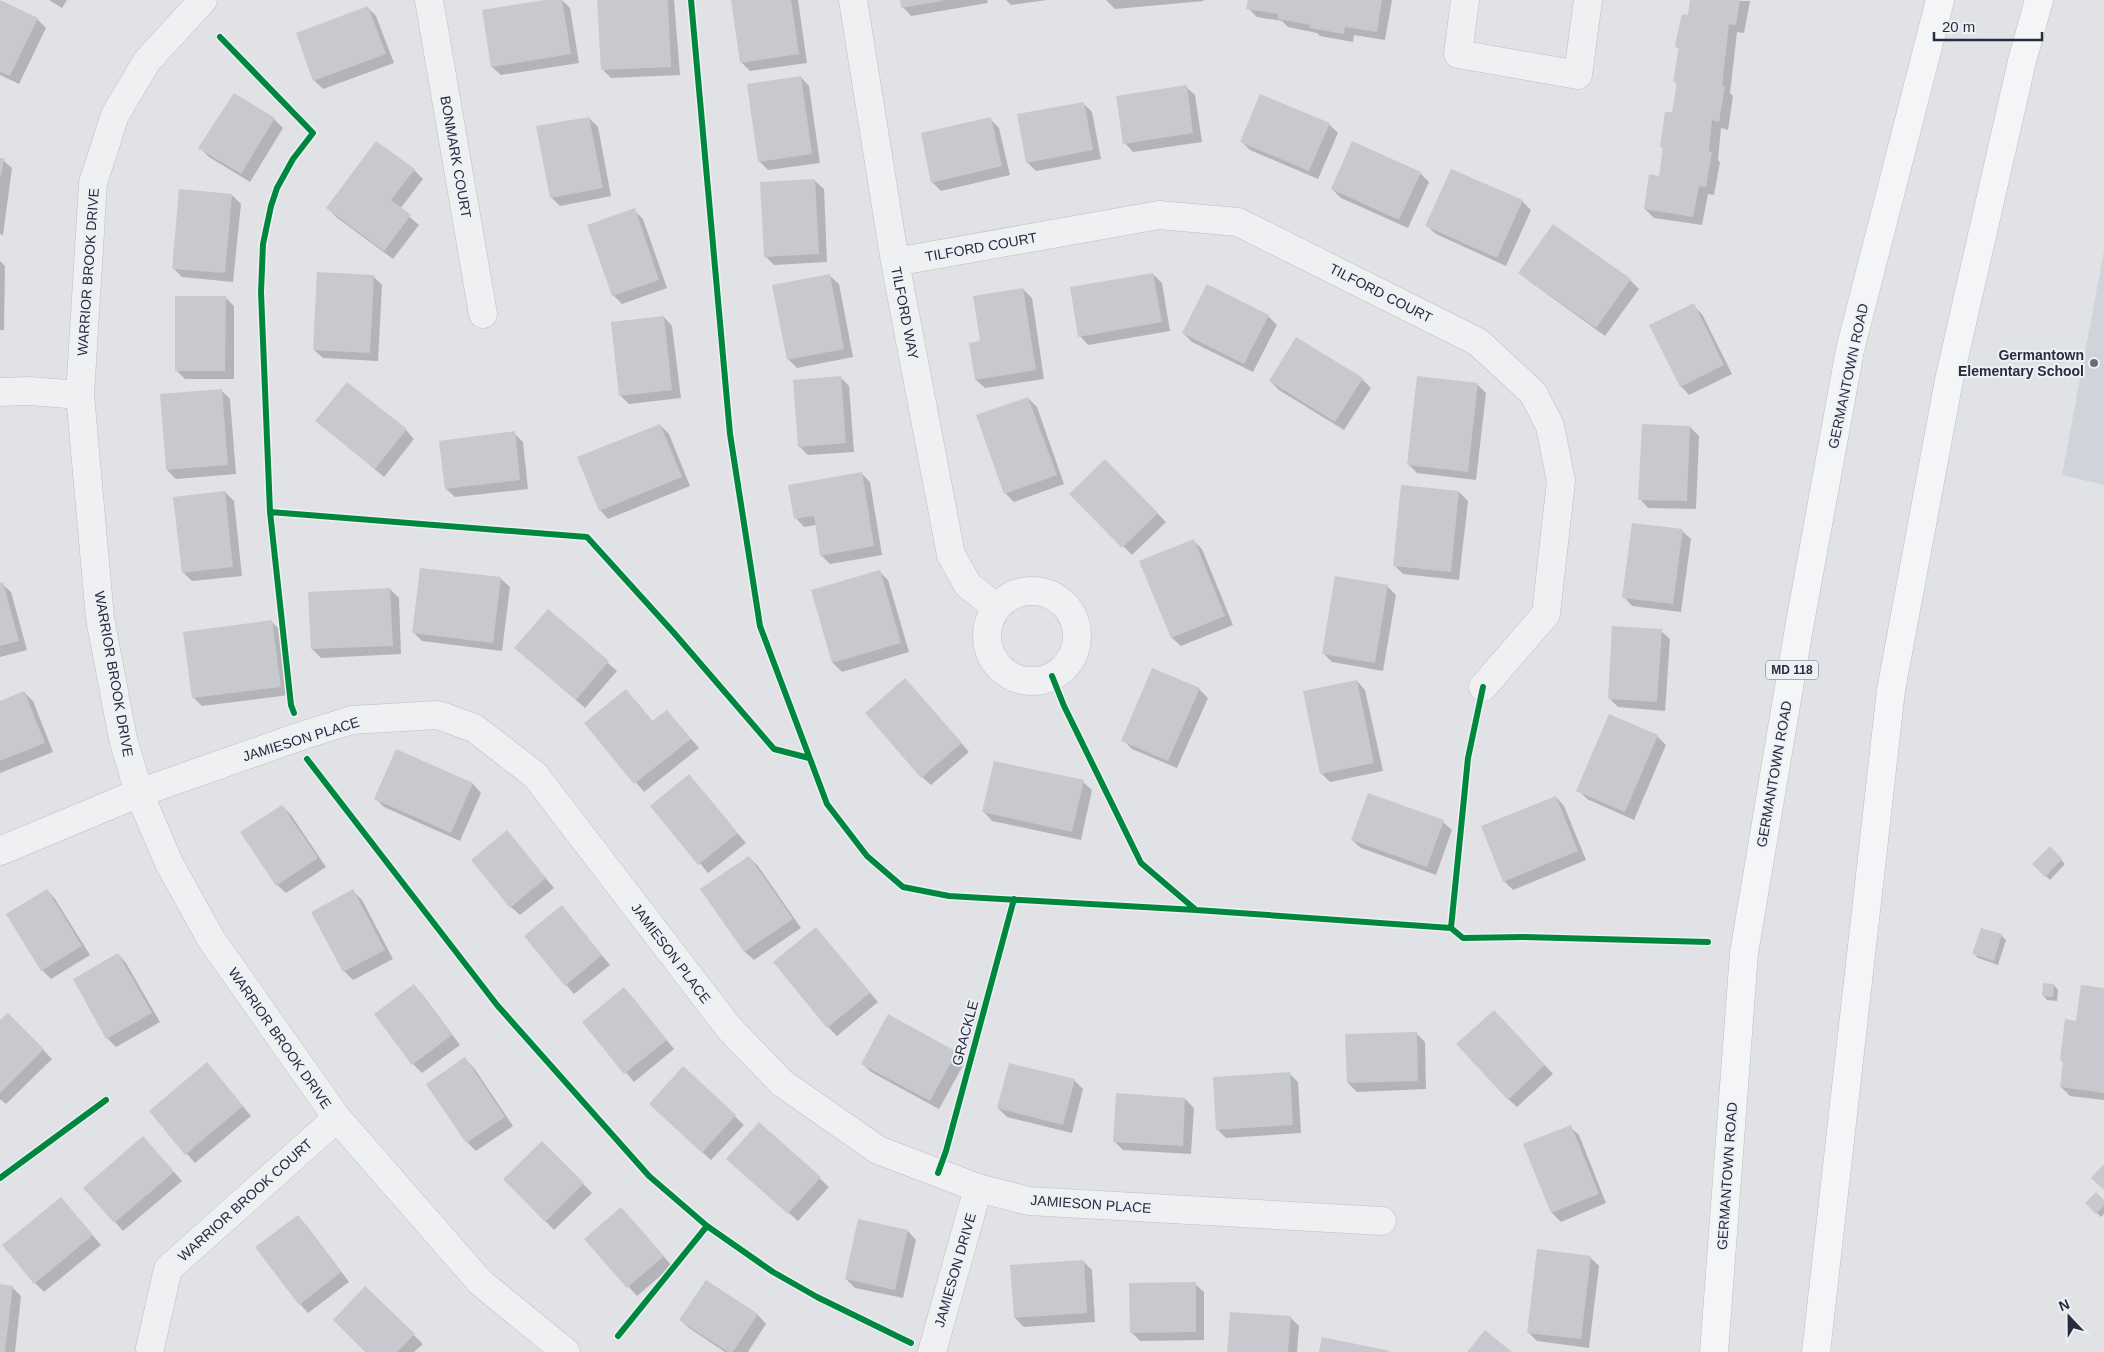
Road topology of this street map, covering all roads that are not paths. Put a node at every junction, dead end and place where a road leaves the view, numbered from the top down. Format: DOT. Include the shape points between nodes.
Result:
graph roads {
  1 [pos="204,0"];
  2 [pos="429,0"];
  3 [pos="853,0"];
  4 [pos="1465,0"];
  5 [pos="1588,0"];
  6 [pos="1940,0"];
  7 [pos="2039,0"];
  8 [pos="895,262"];
  9 [pos="483,314"];
  10 [pos="0,392"];
  11 [pos="80,395"];
  12 [pos="997,608"];
  13 [pos="1483,687"];
  14 [pos="139,793"];
  15 [pos="0,851"];
  16 [pos="337,1118"];
  17 [pos="978,1188"];
  18 [pos="1382,1221"];
  19 [pos="150,1348"];
  20 [pos="566,1352"];
  21 [pos="932,1352"];
  22 [pos="1714,1352"];
  23 [pos="1816,1352"];
  1 -- 11 [label="street, WARRIOR BROOK DRIVE" via="147,60 116,115 93,183"];
  2 -- 9 [label="street, BONMARK COURT"];
  3 -- 8 [label="street, TILFORD WAY"];
  4 -- 5 [label="street" via="1458,54 1578,75"];
  6 -- 22 [label="main road, GERMANTOWN ROAD / MD 118" via="1850,350 1744,953"];
  7 -- 23 [label="main road" via="1949,380 1891,690"];
  8 -- 12 [label="street, TILFORD WAY" via="951,555 968,585"];
  8 -- 13 [label="street, TILFORD COURT" via="1159,215 1238,222 1478,342 1533,393 1550,426 1561,480 1546,614"];
  10 -- 11 [label="street"];
  11 -- 14 [label="street, WARRIOR BROOK DRIVE" via="100,618 123,739"];
  14 -- 15 [label="street, JAMIESON PLACE"];
  14 -- 16 [label="street, WARRIOR BROOK DRIVE" via="169,863 211,940"];
  14 -- 17 [label="street, JAMIESON PLACE" via="352,720 438,715 474,728 535,774 729,1028 782,1083 878,1150"];
  16 -- 19 [label="street, WARRIOR BROOK COURT" via="168,1269"];
  16 -- 20 [label="street, WARRIOR BROOK DRIVE" via="480,1283"];
  17 -- 18 [label="street, JAMIESON PLACE" via="1029,1201"];
  17 -- 21 [label="street, JAMIESON DRIVE"];
}
